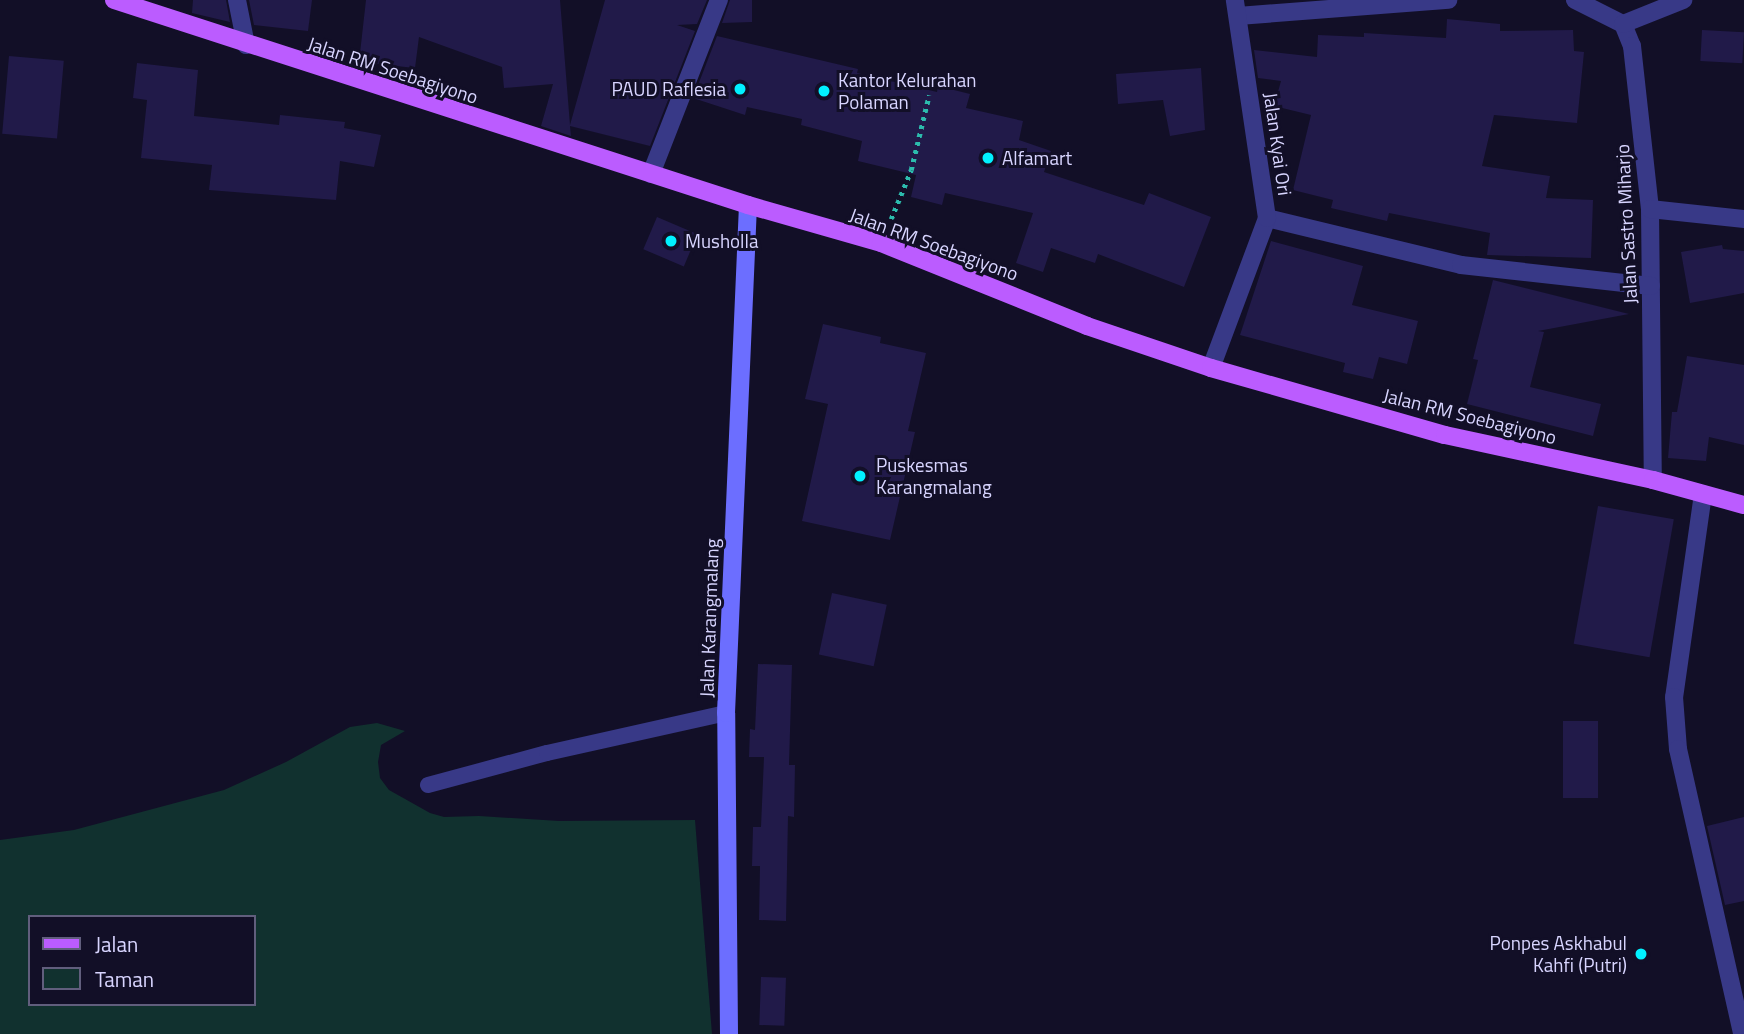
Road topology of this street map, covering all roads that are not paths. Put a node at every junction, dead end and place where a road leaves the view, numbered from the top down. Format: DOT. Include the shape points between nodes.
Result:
graph roads {
  1 [pos="114,0"];
  2 [pos="237,0"];
  3 [pos="719,0"];
  4 [pos="1448,0"];
  5 [pos="1575,0"];
  6 [pos="1683,0"];
  7 [pos="1237,8"];
  8 [pos="1623,24"];
  9 [pos="246,45"];
  10 [pos="652,174"];
  11 [pos="748,205"];
  12 [pos="1650,209"];
  13 [pos="1268,218"];
  14 [pos="1744,219"];
  15 [pos="1651,286"];
  16 [pos="1211,368"];
  17 [pos="1653,480"];
  18 [pos="1703,494"];
  19 [pos="1744,505"];
  20 [pos="726,713"];
  21 [pos="428,785"];
  22 [pos="729,1034"];
  23 [pos="1742,1034"];
  1 -- 9 [label="main road, Jalan RM Soebagiyono"];
  2 -- 9 [label="street"];
  3 -- 10 [label="street"];
  4 -- 7 [label="street"];
  5 -- 8 [label="street"];
  6 -- 8 [label="street"];
  7 -- 13 [label="street, Jalan Kyai Ori"];
  8 -- 12 [label="street, Jalan Sastro Miharjo" via="1632,46"];
  9 -- 10 [label="main road, Jalan RM Soebagiyono"];
  10 -- 11 [label="main road, Jalan RM Soebagiyono"];
  11 -- 16 [label="main road, Jalan RM Soebagiyono" via="881,243 1087,326"];
  11 -- 20 [label="street, Jalan Karangmalang"];
  12 -- 14 [label="street"];
  12 -- 15 [label="street, Jalan Sastro Miharjo"];
  13 -- 15 [label="street" via="1461,265"];
  13 -- 16 [label="street, Jalan Kyai Ori"];
  15 -- 17 [label="street, Jalan Sastro Miharjo"];
  16 -- 17 [label="main road, Jalan RM Soebagiyono" via="1445,435"];
  17 -- 18 [label="main road, Jalan RM Soebagiyono"];
  18 -- 19 [label="main road, Jalan RM Soebagiyono"];
  18 -- 23 [label="street" via="1674,697 1678,749"];
  20 -- 21 [label="lane"];
  20 -- 22 [label="street, Jalan Karangmalang"];
}
